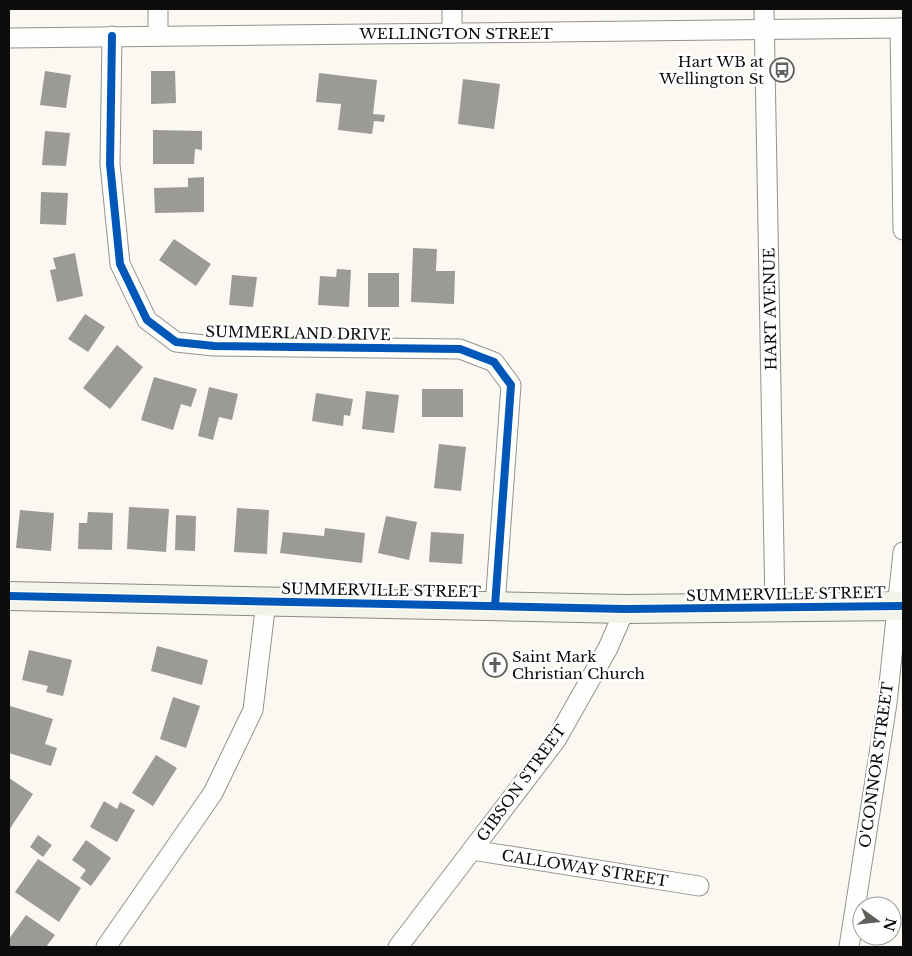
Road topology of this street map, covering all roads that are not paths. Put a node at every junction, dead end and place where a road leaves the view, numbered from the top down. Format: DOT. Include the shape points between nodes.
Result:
graph roads {
  1 [pos="158,9"];
  2 [pos="452,9"];
  3 [pos="764,9"];
  4 [pos="901,28"];
  5 [pos="765,31"];
  6 [pos="452,33"];
  7 [pos="158,35"];
  8 [pos="112,36"];
  9 [pos="9,38"];
  10 [pos="903,230"];
  11 [pos="903,552"];
  12 [pos="9,596"];
  13 [pos="266,601"];
  14 [pos="495,606"];
  15 [pos="900,606"];
  16 [pos="775,608"];
  17 [pos="625,609"];
  18 [pos="472,850"];
  19 [pos="699,886"];
  20 [pos="106,947"];
  21 [pos="398,947"];
  22 [pos="849,947"];
  1 -- 7 [label="street"];
  2 -- 6 [label="street"];
  3 -- 5 [label="street, HART AVENUE"];
  4 -- 5 [label="street, WELLINGTON STREET"];
  4 -- 10 [label="street"];
  5 -- 6 [label="street, WELLINGTON STREET"];
  5 -- 16 [label="street, HART AVENUE"];
  6 -- 7 [label="street, WELLINGTON STREET"];
  7 -- 8 [label="street, WELLINGTON STREET"];
  8 -- 9 [label="street, WELLINGTON STREET"];
  8 -- 14 [label="street, SUMMERLAND DRIVE" via="110,164 120,264 147,320 176,342 214,346 460,349 494,362 510,385"];
  11 -- 15 [label="street, O'CONNOR STREET"];
  12 -- 13 [label="street, SUMMERVILLE STREET"];
  13 -- 14 [label="street, SUMMERVILLE STREET"];
  13 -- 20 [label="street" via="253,710 213,793"];
  14 -- 17 [label="street, SUMMERVILLE STREET"];
  15 -- 16 [label="street, SUMMERVILLE STREET"];
  15 -- 22 [label="street, O'CONNOR STREET"];
  16 -- 17 [label="street, SUMMERVILLE STREET"];
  17 -- 18 [label="street, GIBSON STREET" via="608,648 556,740"];
  18 -- 19 [label="street, CALLOWAY STREET"];
  18 -- 21 [label="street, GIBSON STREET"];
}
